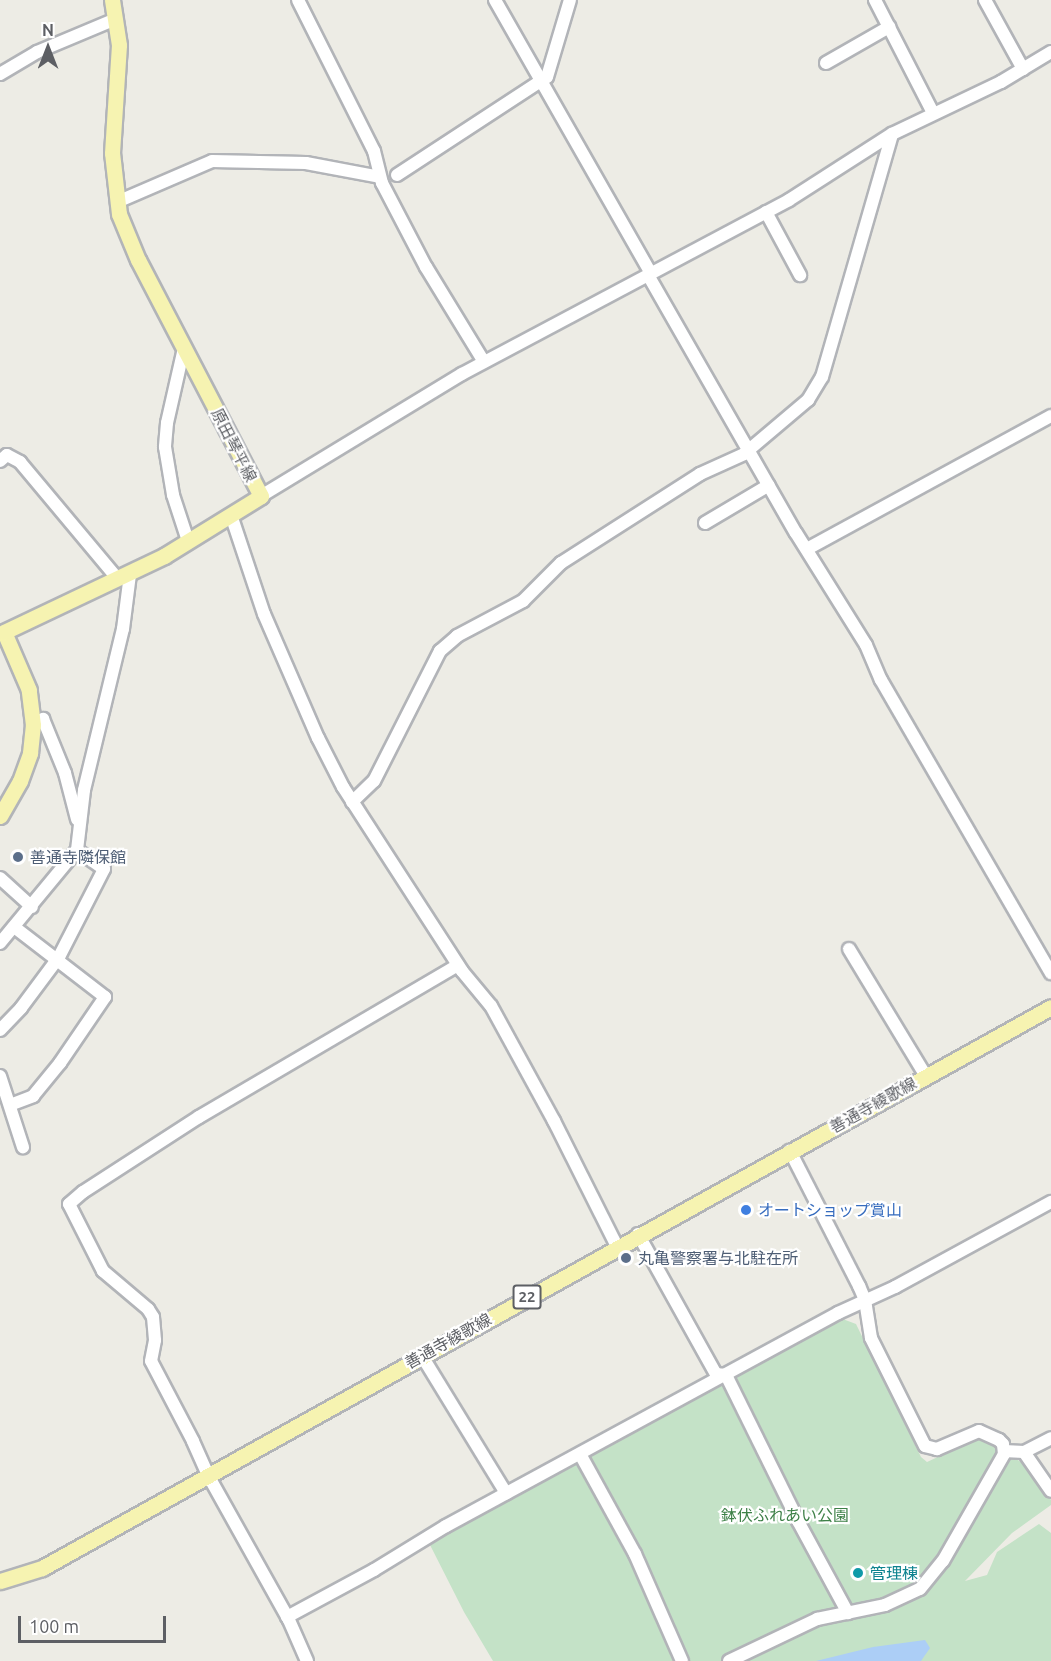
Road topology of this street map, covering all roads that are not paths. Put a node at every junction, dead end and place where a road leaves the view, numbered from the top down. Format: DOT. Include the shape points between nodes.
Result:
graph roads {
  1 [pos="112,0"];
  2 [pos="298,0"];
  3 [pos="495,0"];
  4 [pos="570,0"];
  5 [pos="875,0"];
  6 [pos="985,0"];
  7 [pos="116,20"];
  8 [pos="889,27"];
  9 [pos="1051,52"];
  10 [pos="826,63"];
  11 [pos="1023,69"];
  12 [pos="0,74"];
  13 [pos="541,81"];
  14 [pos="933,113"];
  15 [pos="892,134"];
  16 [pos="397,175"];
  17 [pos="380,177"];
  18 [pos="117,202"];
  19 [pos="766,212"];
  20 [pos="650,275"];
  21 [pos="800,275"];
  22 [pos="184,348"];
  23 [pos="484,362"];
  24 [pos="1051,416"];
  25 [pos="748,449"];
  26 [pos="0,461"];
  27 [pos="769,485"];
  28 [pos="261,496"];
  29 [pos="231,515"];
  30 [pos="705,523"];
  31 [pos="188,541"];
  32 [pos="807,549"];
  33 [pos="124,576"];
  34 [pos="1,631"];
  35 [pos="33,724"];
  36 [pos="352,802"];
  37 [pos="0,816"];
  38 [pos="79,826"];
  39 [pos="77,850"];
  40 [pos="0,878"];
  41 [pos="32,907"];
  42 [pos="14,927"];
  43 [pos="0,943"];
  44 [pos="849,949"];
  45 [pos="56,961"];
  46 [pos="458,965"];
  47 [pos="1051,973"];
  48 [pos="1051,1007"];
  49 [pos="0,1030"];
  50 [pos="0,1076"];
  51 [pos="926,1076"];
  52 [pos="10,1105"];
  53 [pos="23,1147"];
  54 [pos="790,1151"];
  55 [pos="1051,1202"];
  56 [pos="638,1234"];
  57 [pos="617,1246"];
  58 [pos="865,1300"];
  59 [pos="422,1356"];
  60 [pos="726,1375"];
  61 [pos="1051,1438"];
  62 [pos="1024,1452"];
  63 [pos="1004,1453"];
  64 [pos="580,1454"];
  65 [pos="208,1475"];
  66 [pos="1051,1491"];
  67 [pos="506,1493"];
  68 [pos="0,1581"];
  69 [pos="848,1613"];
  70 [pos="287,1617"];
  71 [pos="307,1661"];
  72 [pos="682,1661"];
  73 [pos="729,1661"];
  1 -- 7 [label="main road, 原田琴平線"];
  2 -- 17 [label="street" via="374,151"];
  3 -- 13 [label="street"];
  4 -- 13 [label="street" via="547,77"];
  5 -- 8 [label="street"];
  6 -- 11 [label="street" via="997,34"];
  7 -- 12 [label="street" via="36,52"];
  7 -- 18 [label="main road, 原田琴平線" via="119,45 112,153"];
  8 -- 10 [label="street" via="843,49"];
  8 -- 14 [label="street"];
  9 -- 11 [label="street"];
  11 -- 14 [label="street"];
  13 -- 16 [label="street"];
  13 -- 20 [label="street"];
  14 -- 15 [label="street"];
  15 -- 19 [label="street"];
  15 -- 25 [label="street" via="822,377 808,400"];
  17 -- 18 [label="street" via="306,163 212,161"];
  17 -- 23 [label="street" via="426,267"];
  18 -- 22 [label="main road, 原田琴平線" via="138,260"];
  19 -- 20 [label="street"];
  19 -- 21 [label="street"];
  20 -- 23 [label="street"];
  20 -- 25 [label="street"];
  22 -- 28 [label="main road, 原田琴平線"];
  22 -- 31 [label="street" via="165,447 173,495"];
  23 -- 28 [label="street"];
  24 -- 32 [label="street"];
  25 -- 27 [label="street"];
  25 -- 36 [label="street" via="700,474 561,563 523,600 457,636 440,651 374,781"];
  26 -- 33 [label="street" via="7,455 20,462"];
  27 -- 30 [label="street"];
  27 -- 32 [label="street"];
  28 -- 29 [label="main road, 原田琴平線"];
  29 -- 31 [label="main road, 原田琴平線"];
  29 -- 36 [label="street" via="272,633 318,738"];
  31 -- 33 [label="main road, 原田琴平線"];
  32 -- 47 [label="street" via="866,645 880,680"];
  33 -- 34 [label="main road, 原田琴平線"];
  33 -- 38 [label="street" via="123,629"];
  34 -- 35 [label="main road, 原田琴平線" via="29,690"];
  35 -- 37 [label="main road, 原田琴平線" via="30,753 20,781"];
  35 -- 38 [label="street" via="43,719 55,744"];
  36 -- 46 [label="street"];
  38 -- 39 [label="street"];
  39 -- 41 [label="street"];
  39 -- 45 [label="street" via="104,869"];
  40 -- 41 [label="street"];
  41 -- 42 [label="street"];
  42 -- 43 [label="street"];
  42 -- 45 [label="street"];
  44 -- 51 [label="street"];
  45 -- 49 [label="street"];
  45 -- 52 [label="street" via="105,997 60,1064 33,1096"];
  46 -- 57 [label="street" via="491,1006 516,1049"];
  46 -- 65 [label="street" via="199,1117 69,1204 103,1271 153,1317 155,1340 151,1361"];
  48 -- 51 [label="main road, 善通寺綾歌線 / 22"];
  50 -- 52 [label="street"];
  51 -- 54 [label="main road, 善通寺綾歌線 / 22"];
  52 -- 53 [label="street"];
  54 -- 56 [label="main road, 善通寺綾歌線 / 22"];
  54 -- 58 [label="street"];
  55 -- 58 [label="street"];
  56 -- 57 [label="main road, 善通寺綾歌線 / 22"];
  56 -- 60 [label="street" via="716,1374"];
  57 -- 59 [label="main road, 善通寺綾歌線 / 22"];
  58 -- 60 [label="street"];
  58 -- 63 [label="street" via="871,1338 925,1446 937,1449 979,1431 999,1440"];
  59 -- 65 [label="main road, 善通寺綾歌線 / 22"];
  59 -- 67 [label="street"];
  60 -- 64 [label="street"];
  60 -- 69 [label="street"];
  61 -- 62 [label="street"];
  62 -- 63 [label="street"];
  62 -- 66 [label="street"];
  63 -- 69 [label="street" via="934,1575 905,1598"];
  64 -- 67 [label="street"];
  64 -- 72 [label="street" via="634,1554"];
  65 -- 68 [label="main road, 善通寺綾歌線 / 22" via="42,1568"];
  65 -- 70 [label="street"];
  67 -- 70 [label="street"];
  69 -- 73 [label="street" via="802,1625"];
  70 -- 71 [label="street"];
}
